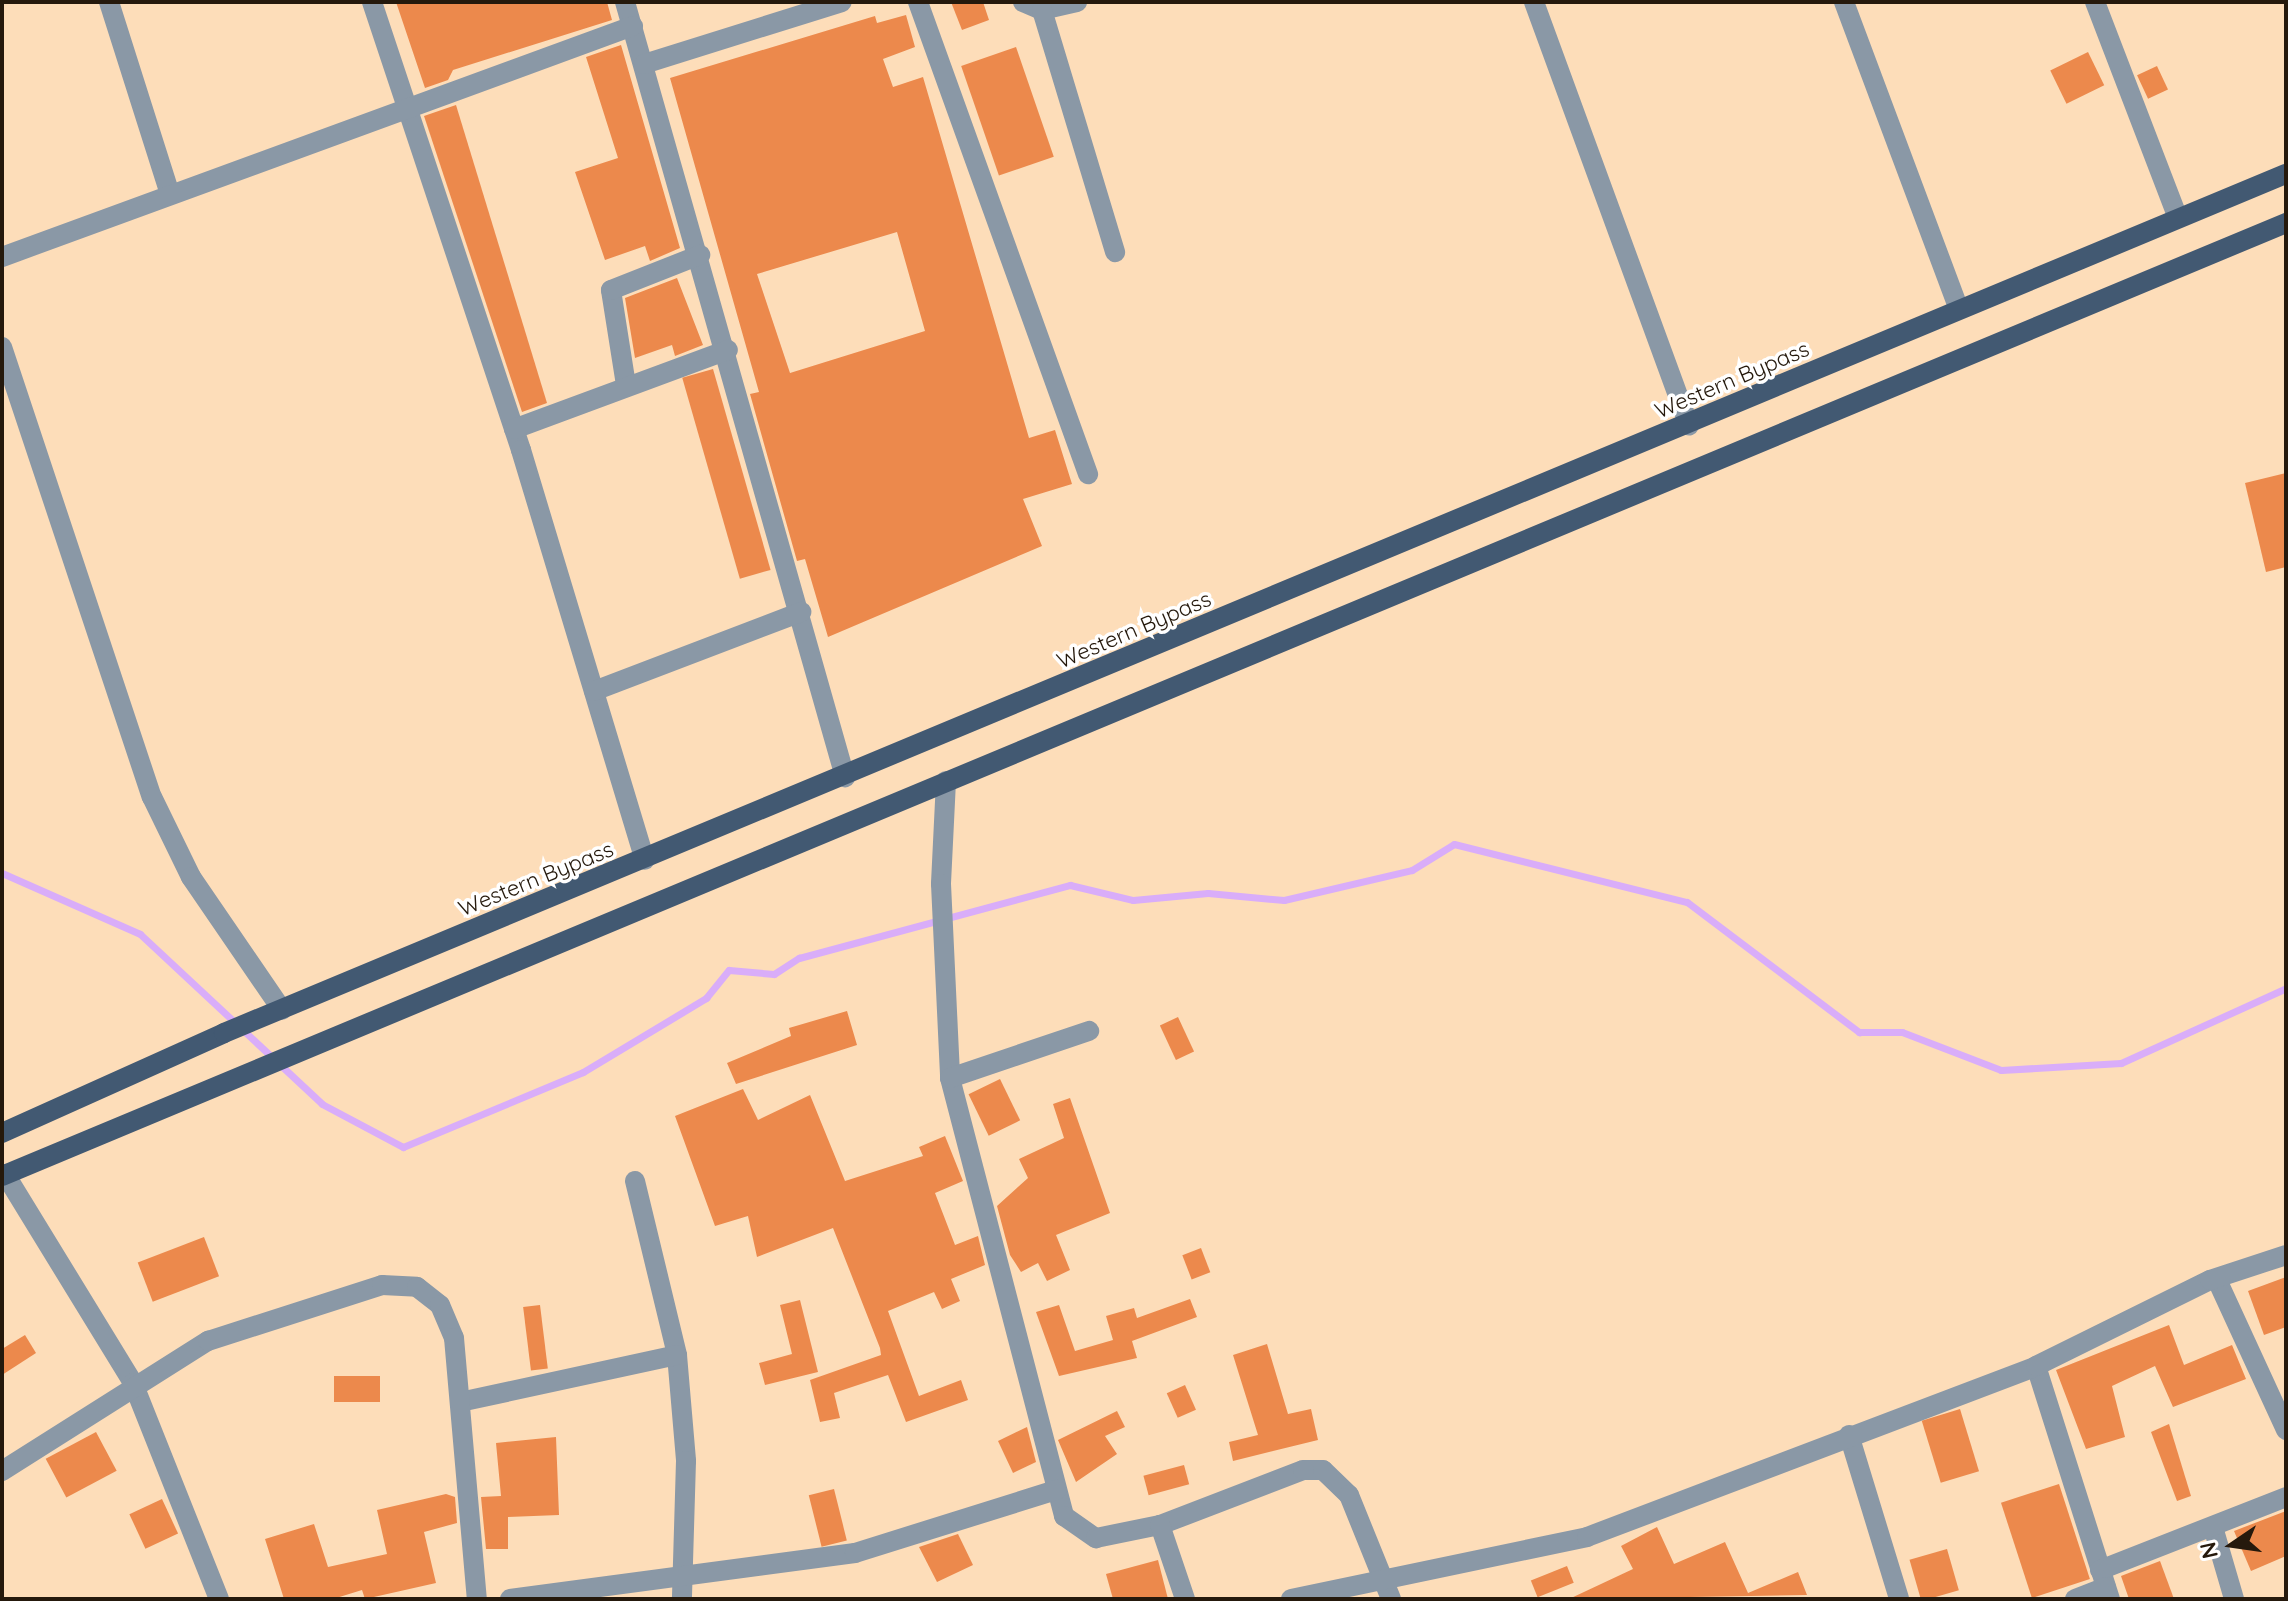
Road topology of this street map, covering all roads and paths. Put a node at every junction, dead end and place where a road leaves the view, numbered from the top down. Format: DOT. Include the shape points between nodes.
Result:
graph roads {
  1 [pos="109,2"];
  2 [pos="372,2"];
  3 [pos="625,2"];
  4 [pos="842,2"];
  5 [pos="918,2"];
  6 [pos="1077,2"];
  7 [pos="1534,2"];
  8 [pos="1844,2"];
  9 [pos="2095,2"];
  10 [pos="1032,6"];
  11 [pos="633,26"];
  12 [pos="644,64"];
  13 [pos="402,106"];
  14 [pos="2286,174"];
  15 [pos="170,194"];
  16 [pos="2178,218"];
  17 [pos="2286,223"];
  18 [pos="1115,252"];
  19 [pos="700,255"];
  20 [pos="2,257"];
  21 [pos="1959,309"];
  22 [pos="2,347"];
  23 [pos="728,350"];
  24 [pos="626,385"];
  25 [pos="1689,425"];
  26 [pos="514,429"];
  27 [pos="1088,474"];
  28 [pos="801,612"];
  29 [pos="594,691"];
  30 [pos="845,777"];
  31 [pos="946,781"];
  32 [pos="645,860"];
  33 [pos="272,1014"];
  34 [pos="1089,1031"];
  35 [pos="950,1078"];
  36 [pos="2,1133"];
  37 [pos="4,1175"];
  38 [pos="635,1181"];
  39 [pos="2286,1255"];
  40 [pos="2218,1282"];
  41 [pos="677,1355"];
  42 [pos="2036,1366"];
  43 [pos="133,1383"];
  44 [pos="460,1402"];
  45 [pos="2286,1430"];
  46 [pos="1849,1435"];
  47 [pos="2,1471"];
  48 [pos="1056,1490"];
  49 [pos="2286,1497"];
  50 [pos="1160,1525"];
  51 [pos="2213,1527"];
  52 [pos="685,1575"];
  53 [pos="1384,1578"];
  54 [pos="2105,1585"];
  55 [pos="219,1599"];
  56 [pos="477,1599"];
  57 [pos="510,1599"];
  58 [pos="682,1599"];
  59 [pos="1185,1599"];
  60 [pos="1291,1599"];
  61 [pos="1391,1599"];
  62 [pos="1899,1599"];
  63 [pos="2075,1599"];
  64 [pos="2234,1599"];
  1 -- 15 [label="street"];
  2 -- 13 [label="street"];
  3 -- 11 [label="street"];
  4 -- 12 [label="street"];
  5 -- 27 [label="street"];
  6 -- 10 [label="street"];
  7 -- 25 [label="street"];
  8 -- 21 [label="street"];
  9 -- 16 [label="street"];
  10 -- 18 [label="street"];
  11 -- 12 [label="street"];
  11 -- 13 [label="street"];
  12 -- 19 [label="street"];
  13 -- 15 [label="street"];
  13 -- 26 [label="street"];
  14 -- 16 [label="main road, Western Bypass"];
  15 -- 20 [label="street"];
  16 -- 21 [label="main road, Western Bypass"];
  17 -- 31 [label="main road"];
  19 -- 23 [label="street"];
  19 -- 24 [label="street" via="611,290"];
  21 -- 25 [label="main road, Western Bypass"];
  22 -- 33 [label="street" via="152,797 191,877"];
  23 -- 24 [label="street"];
  23 -- 28 [label="street"];
  24 -- 26 [label="street"];
  25 -- 30 [label="main road, Western Bypass"];
  26 -- 29 [label="street"];
  28 -- 29 [label="street"];
  28 -- 30 [label="street"];
  29 -- 32 [label="street"];
  30 -- 32 [label="main road, Western Bypass"];
  31 -- 35 [label="street" via="941,884"];
  31 -- 37 [label="main road"];
  32 -- 33 [label="main road, Western Bypass"];
  33 -- 36 [label="main road, Western Bypass"];
  34 -- 35 [label="street"];
  35 -- 48 [label="street"];
  37 -- 43 [label="street"];
  38 -- 41 [label="street"];
  39 -- 40 [label="street"];
  40 -- 42 [label="street" via="2210,1280"];
  40 -- 45 [label="street"];
  41 -- 44 [label="street"];
  41 -- 52 [label="street"];
  42 -- 46 [label="street"];
  42 -- 54 [label="street"];
  43 -- 44 [label="street" via="208,1341 268,1320 382,1285 417,1287 440,1305 454,1338"];
  43 -- 47 [label="street"];
  43 -- 55 [label="street"];
  44 -- 56 [label="street"];
  46 -- 53 [label="street" via="1587,1537"];
  46 -- 62 [label="street"];
  48 -- 50 [label="street" via="1064,1516 1096,1538"];
  48 -- 52 [label="street" via="855,1553"];
  49 -- 51 [label="street"];
  50 -- 53 [label="street" via="1303,1470 1323,1470 1349,1495"];
  50 -- 59 [label="street"];
  51 -- 54 [label="street"];
  51 -- 64 [label="street"];
  52 -- 57 [label="street"];
  52 -- 58 [label="street"];
  53 -- 60 [label="street"];
  53 -- 61 [label="street"];
  54 -- 63 [label="street"];
}
